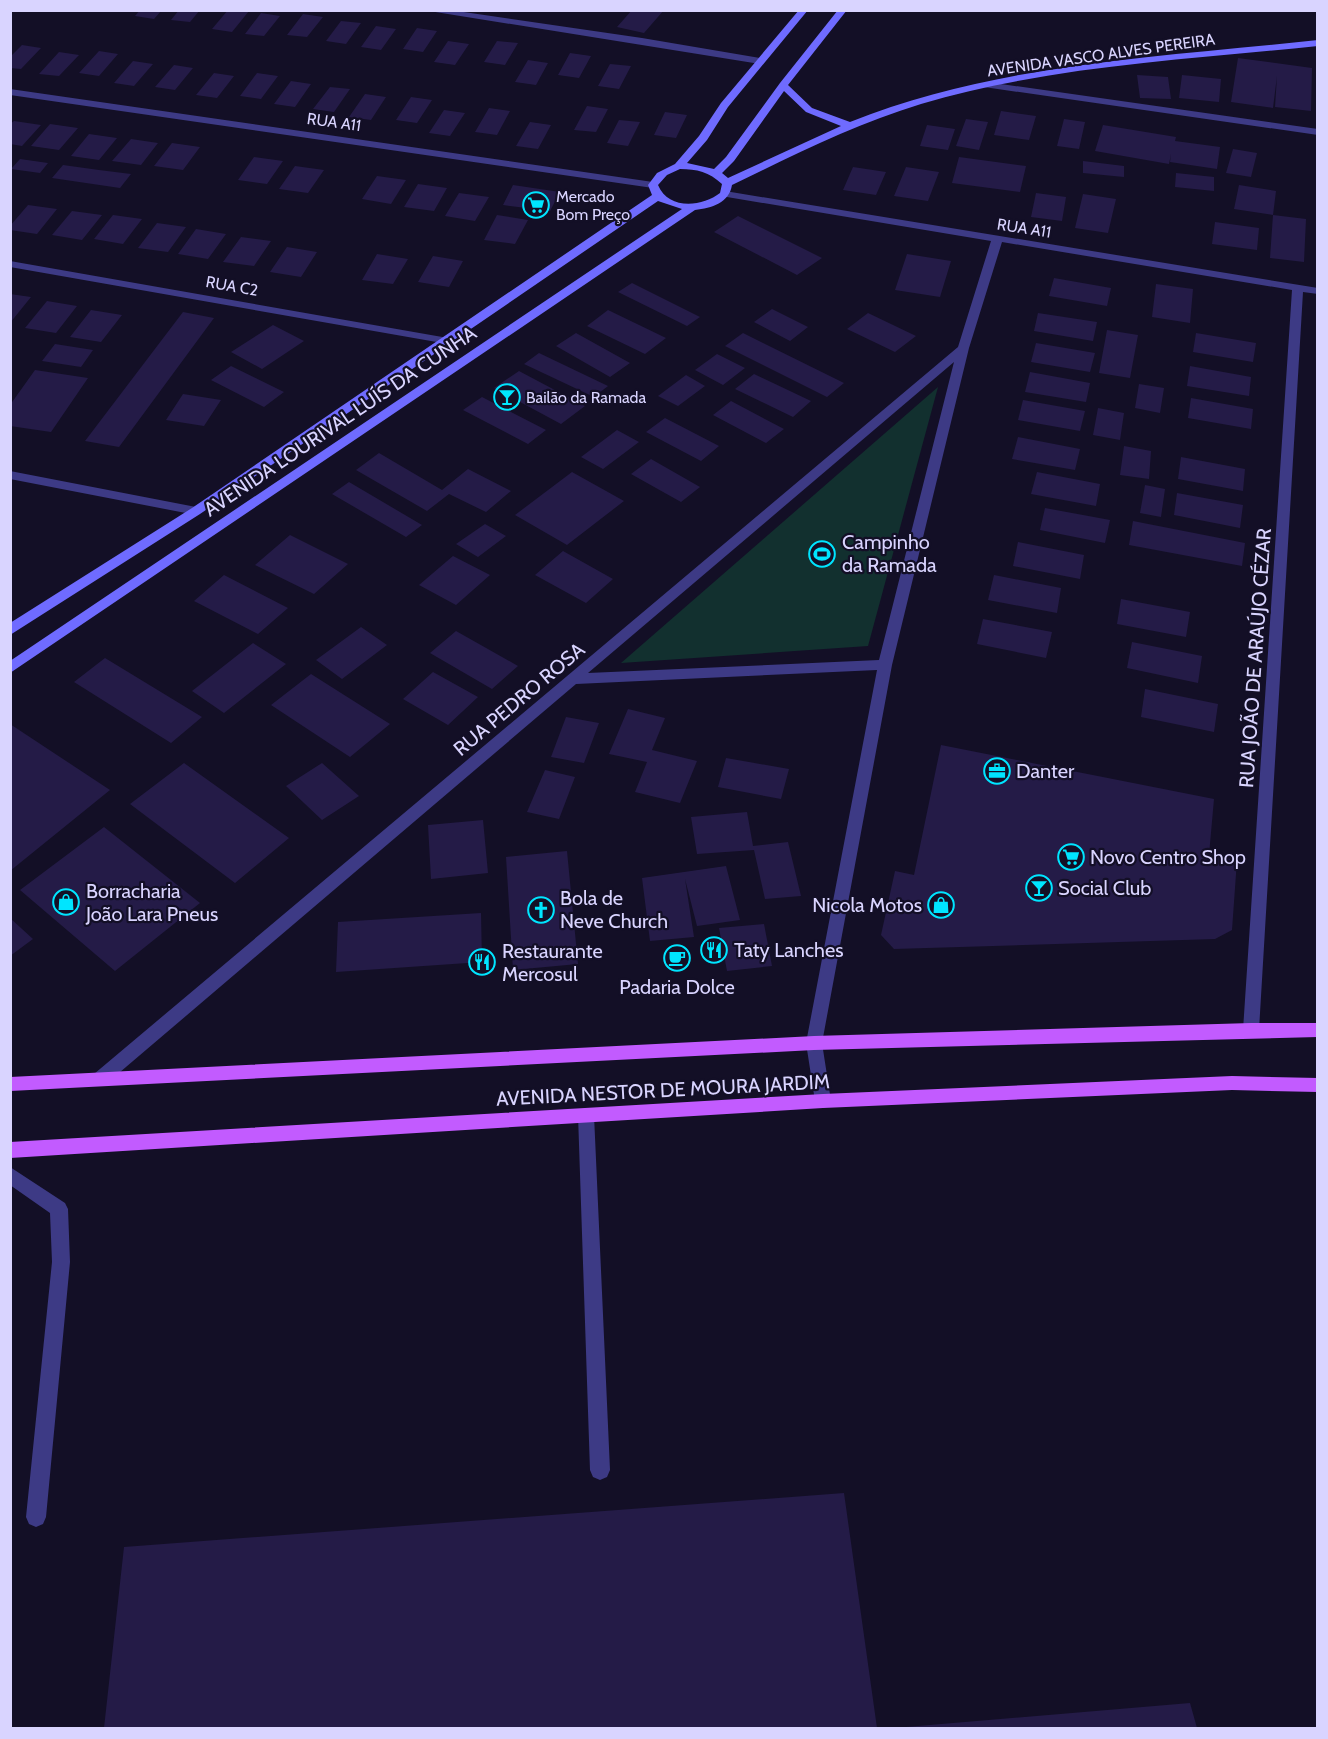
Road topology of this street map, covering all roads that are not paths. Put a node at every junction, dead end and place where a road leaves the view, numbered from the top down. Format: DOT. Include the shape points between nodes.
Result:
graph roads {
  1 [pos="427,10"];
  2 [pos="516,10"];
  3 [pos="804,10"];
  4 [pos="843,10"];
  5 [pos="505,21"];
  6 [pos="1317,43"];
  7 [pos="760,61"];
  8 [pos="783,85"];
  9 [pos="987,85"];
  10 [pos="10,92"];
  11 [pos="848,126"];
  12 [pos="1317,132"];
  13 [pos="679,166"];
  14 [pos="717,172"];
  15 [pos="726,189"];
  16 [pos="655,190"];
  17 [pos="692,207"];
  18 [pos="997,240"];
  19 [pos="10,264"];
  20 [pos="1298,288"];
  21 [pos="1317,291"];
  22 [pos="448,341"];
  23 [pos="963,348"];
  24 [pos="10,475"];
  25 [pos="196,511"];
  26 [pos="10,630"];
  27 [pos="885,665"];
  28 [pos="10,668"];
  29 [pos="572,679"];
  30 [pos="1251,1030"];
  31 [pos="1317,1030"];
  32 [pos="814,1043"];
  33 [pos="100,1079"];
  34 [pos="10,1084"];
  35 [pos="1317,1085"];
  36 [pos="823,1101"];
  37 [pos="586,1115"];
  38 [pos="10,1150"];
  39 [pos="10,1175"];
  40 [pos="600,1470"];
  41 [pos="36,1517"];
  1 -- 5 [label="street"];
  2 -- 5 [label="street"];
  3 -- 7 [label="street, AVENIDA LOURIVAL LUÍS DA CUNHA"];
  4 -- 8 [label="street"];
  5 -- 7 [label="street"];
  6 -- 9 [label="street, AVENIDA VASCO ALVES PEREIRA" via="1086,69"];
  7 -- 13 [label="street, AVENIDA LOURIVAL LUÍS DA CUNHA"];
  8 -- 11 [label="street" via="809,110"];
  8 -- 14 [label="street"];
  9 -- 11 [label="street, AVENIDA VASCO ALVES PEREIRA" via="919,101"];
  9 -- 12 [label="street"];
  10 -- 16 [label="street, RUA A11"];
  11 -- 15 [label="street, AVENIDA VASCO ALVES PEREIRA"];
  13 -- 14 [label="street" via="700,166"];
  13 -- 16 [label="street, AVENIDA LOURIVAL LUÍS DA CUNHA" via="657,177"];
  14 -- 15 [label="street"];
  15 -- 17 [label="street, AVENIDA LOURIVAL LUÍS DA CUNHA" via="712,203"];
  15 -- 18 [label="street, RUA A11"];
  16 -- 17 [label="street" via="679,206"];
  16 -- 22 [label="street, AVENIDA LOURIVAL LUÍS DA CUNHA"];
  17 -- 28 [label="street, AVENIDA LOURIVAL LUÍS DA CUNHA"];
  18 -- 20 [label="street, RUA A11"];
  18 -- 23 [label="street"];
  19 -- 22 [label="street, RUA C2"];
  20 -- 21 [label="street, RUA A11"];
  20 -- 30 [label="street, RUA JOÃO DE ARAÚJO CÉZAR"];
  22 -- 25 [label="street, AVENIDA LOURIVAL LUÍS DA CUNHA"];
  23 -- 27 [label="street"];
  23 -- 29 [label="street, RUA PEDRO ROSA"];
  24 -- 25 [label="street"];
  25 -- 26 [label="street, AVENIDA LOURIVAL LUÍS DA CUNHA"];
  27 -- 29 [label="street"];
  27 -- 32 [label="street"];
  29 -- 33 [label="street, RUA PEDRO ROSA"];
  30 -- 31 [label="main road, AVENIDA NESTOR DE MOURA JARDIM"];
  30 -- 32 [label="main road, AVENIDA NESTOR DE MOURA JARDIM"];
  32 -- 33 [label="main road, AVENIDA NESTOR DE MOURA JARDIM"];
  32 -- 36 [label="street"];
  33 -- 34 [label="main road, AVENIDA NESTOR DE MOURA JARDIM"];
  35 -- 36 [label="main road, AVENIDA NESTOR DE MOURA JARDIM" via="1232,1083"];
  36 -- 37 [label="main road, AVENIDA NESTOR DE MOURA JARDIM"];
  37 -- 38 [label="main road, AVENIDA NESTOR DE MOURA JARDIM"];
  37 -- 40 [label="street"];
  39 -- 41 [label="street" via="59,1209 61,1262"];
}
